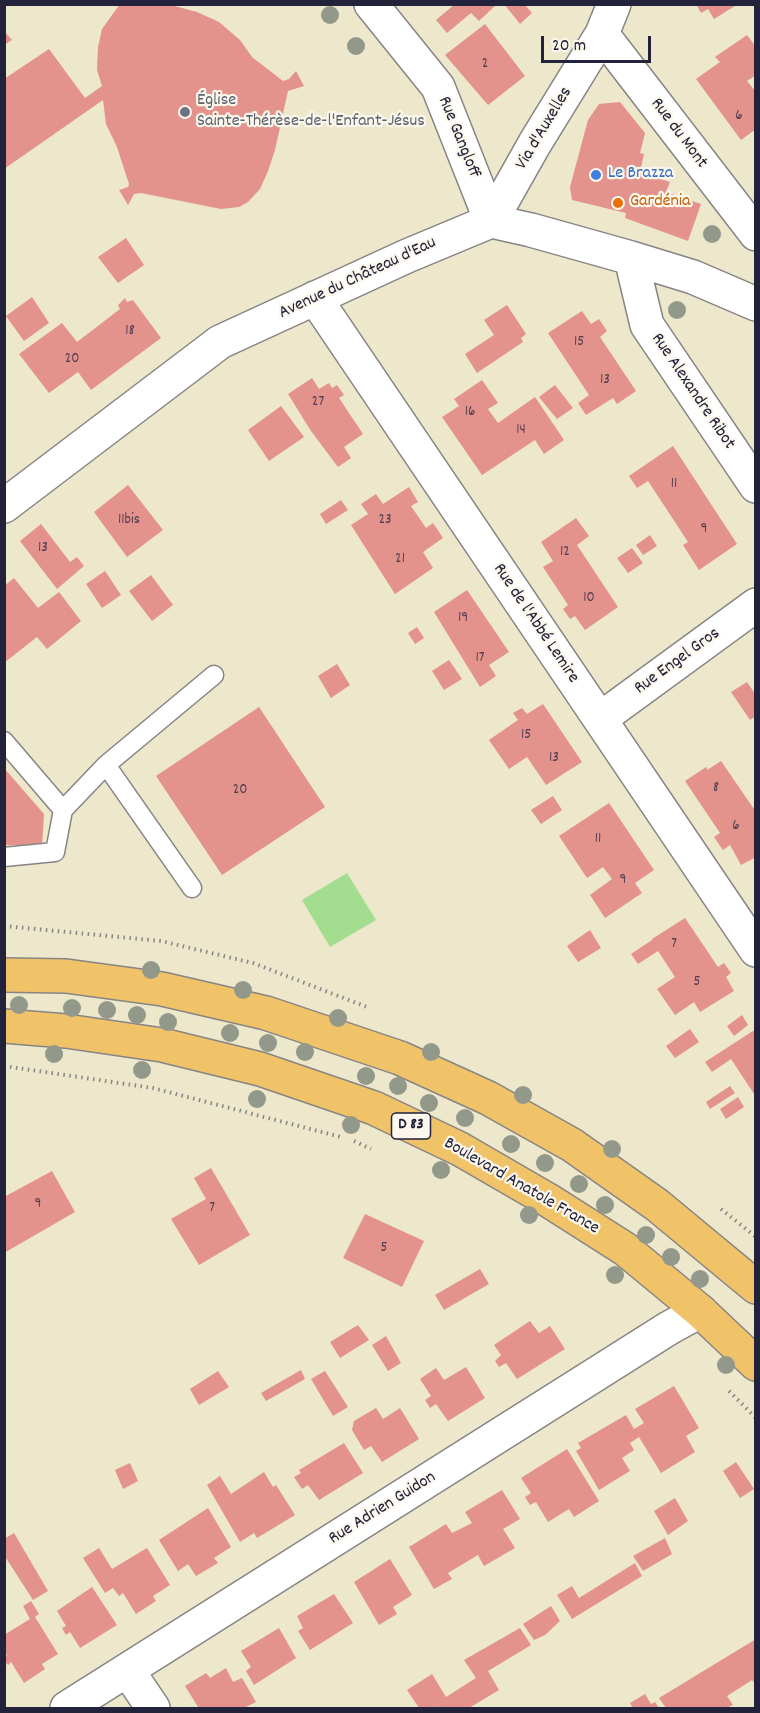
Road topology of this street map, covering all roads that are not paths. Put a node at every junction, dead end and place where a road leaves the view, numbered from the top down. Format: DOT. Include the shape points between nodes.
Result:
graph roads {
  1 [pos="371,4"];
  2 [pos="614,4"];
  3 [pos="602,34"];
  4 [pos="749,213"];
  5 [pos="491,221"];
  6 [pos="631,258"];
  7 [pos="315,298"];
  8 [pos="756,304"];
  9 [pos="756,486"];
  10 [pos="4,506"];
  11 [pos="756,605"];
  12 [pos="214,675"];
  13 [pos="600,719"];
  14 [pos="4,741"];
  15 [pos="106,765"];
  16 [pos="63,810"];
  17 [pos="4,856"];
  18 [pos="192,888"];
  19 [pos="756,950"];
  20 [pos="4,975"];
  21 [pos="4,1026"];
  22 [pos="755,1286"];
  23 [pos="700,1311"];
  24 [pos="756,1364"];
  25 [pos="128,1671"];
  26 [pos="67,1708"];
  27 [pos="153,1708"];
  1 -- 5 [label="street, Rue Gangloff" via="438,87"];
  2 -- 3 [label="street, Via d'Auxelles"];
  3 -- 4 [label="street, Rue du Mont"];
  3 -- 5 [label="street, Via d'Auxelles"];
  5 -- 6 [label="street"];
  5 -- 7 [label="street, Avenue du Château d'Eau"];
  6 -- 8 [label="street" via="693,277"];
  6 -- 9 [label="street, Rue Alexandre Ribot" via="647,325"];
  7 -- 10 [label="street, Avenue du Château d'Eau" via="220,342"];
  7 -- 13 [label="street, Rue de l'Abbé Lemire"];
  11 -- 13 [label="street, Rue Engel Gros"];
  12 -- 15 [label="lane"];
  13 -- 19 [label="street, Rue de l'Abbé Lemire"];
  14 -- 16 [label="lane"];
  15 -- 16 [label="lane"];
  15 -- 18 [label="lane"];
  16 -- 17 [label="lane" via="56,852"];
  20 -- 22 [label="main road" via="66,976 162,989 266,1013 400,1058 488,1098 572,1145 657,1205"];
  21 -- 23 [label="main road, Boulevard Anatole France / D 83" via="162,1045 260,1069 374,1108 460,1149 548,1200 625,1249"];
  23 -- 24 [label="main road, Boulevard Anatole France / D 83"];
  23 -- 25 [label="street, Rue Adrien Guidon"];
  25 -- 26 [label="street, Rue Adrien Guidon"];
  25 -- 27 [label="street"];
}
